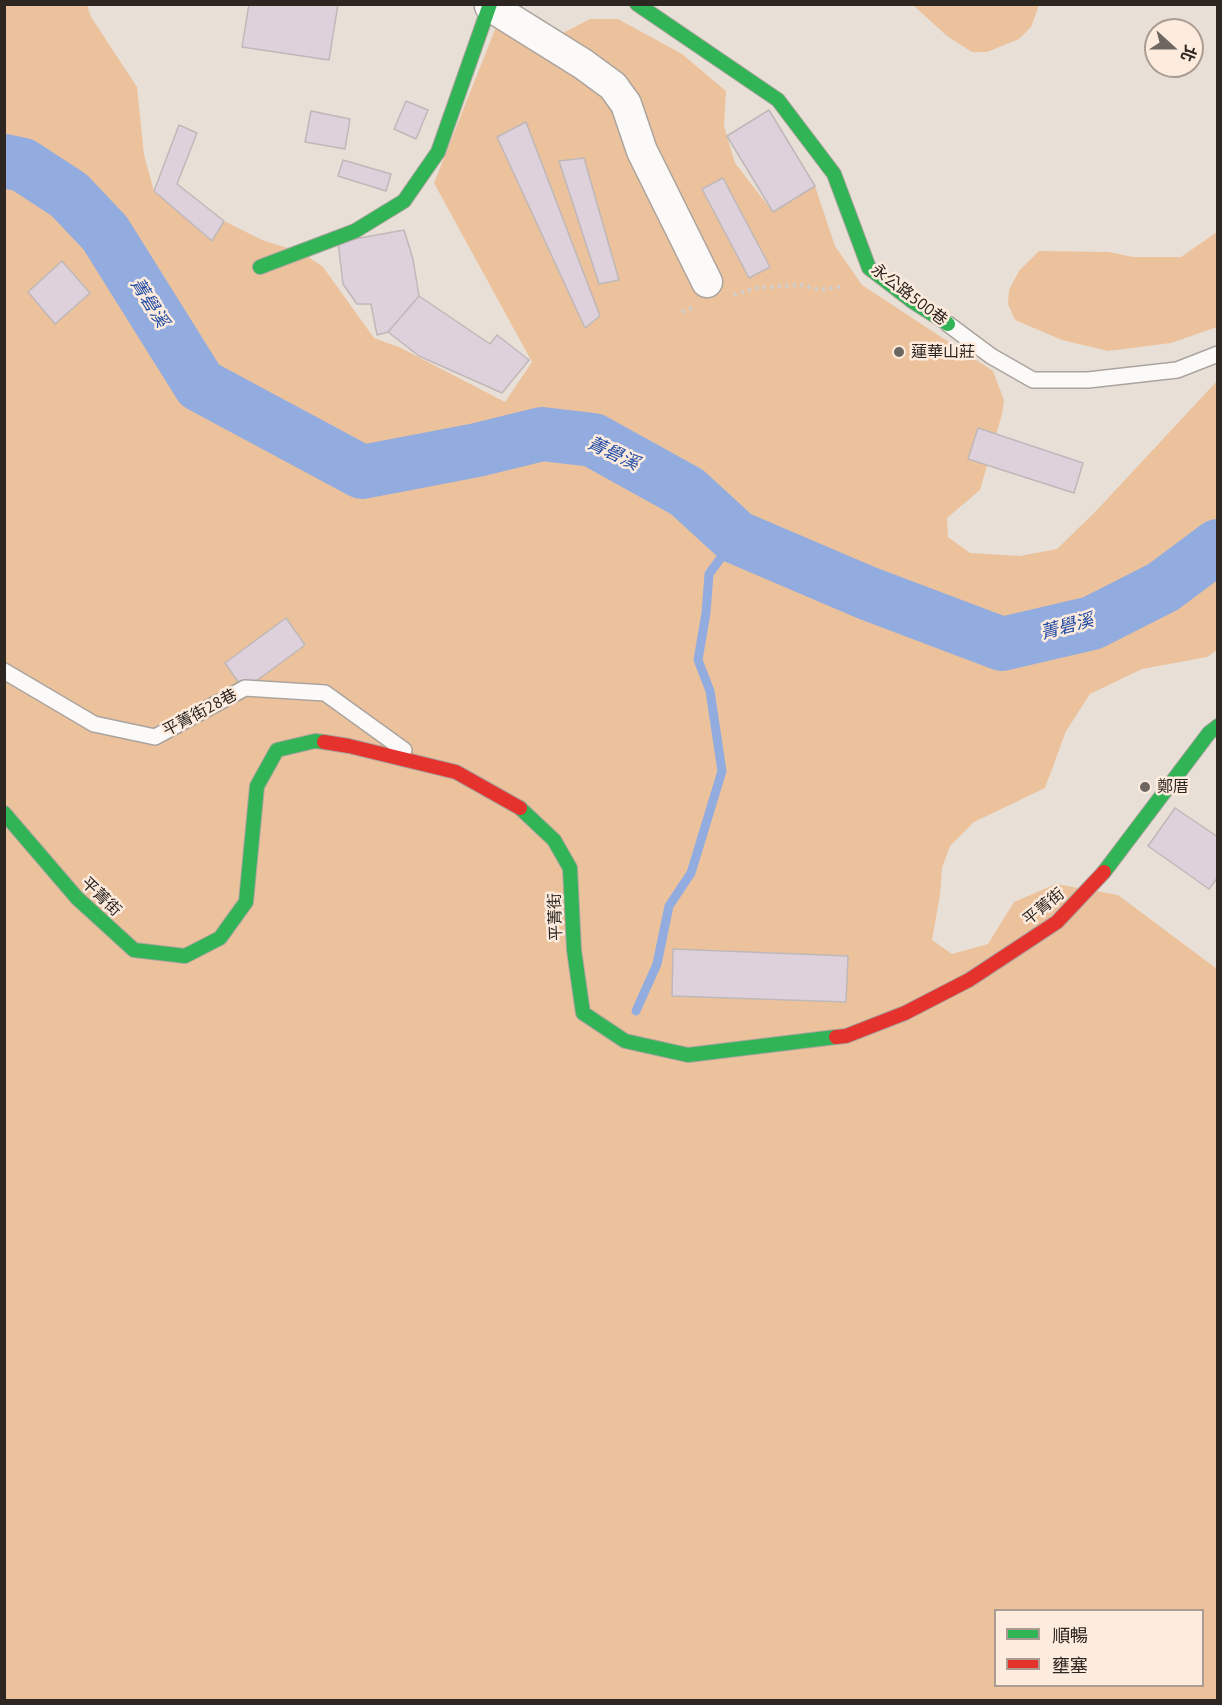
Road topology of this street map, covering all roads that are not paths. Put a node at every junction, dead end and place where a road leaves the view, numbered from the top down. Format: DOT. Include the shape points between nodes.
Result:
graph roads {
  1 [pos="637,4"];
  2 [pos="490,5"];
  3 [pos="260,267"];
  4 [pos="711,295"];
  5 [pos="948,324"];
  6 [pos="1218,354"];
  7 [pos="4,671"];
  8 [pos="1218,726"];
  9 [pos="424,764"];
  10 [pos="4,813"];
  1 -- 5 [label="street, 永公路500巷" via="778,100 834,174 868,268"];
  2 -- 3 [label="street" via="438,152 404,201 354,231"];
  2 -- 4 [label="street" via="613,86 626,104 642,151"];
  5 -- 6 [label="lane, 永公路500巷" via="991,356 1034,380 1088,380 1177,370"];
  7 -- 9 [label="lane, 平菁街28巷" via="94,724 155,736 245,688 325,693"];
  8 -- 9 [label="street, 平菁街" via="1096,882 1057,922 969,980 905,1013 846,1036 688,1055 625,1041 583,1013 574,950 570,868 554,840 520,808 456,772"];
  9 -- 10 [label="street, 平菁街" via="315,741 277,750 257,786 246,902 220,938 185,956 134,950 76,898"];
}
